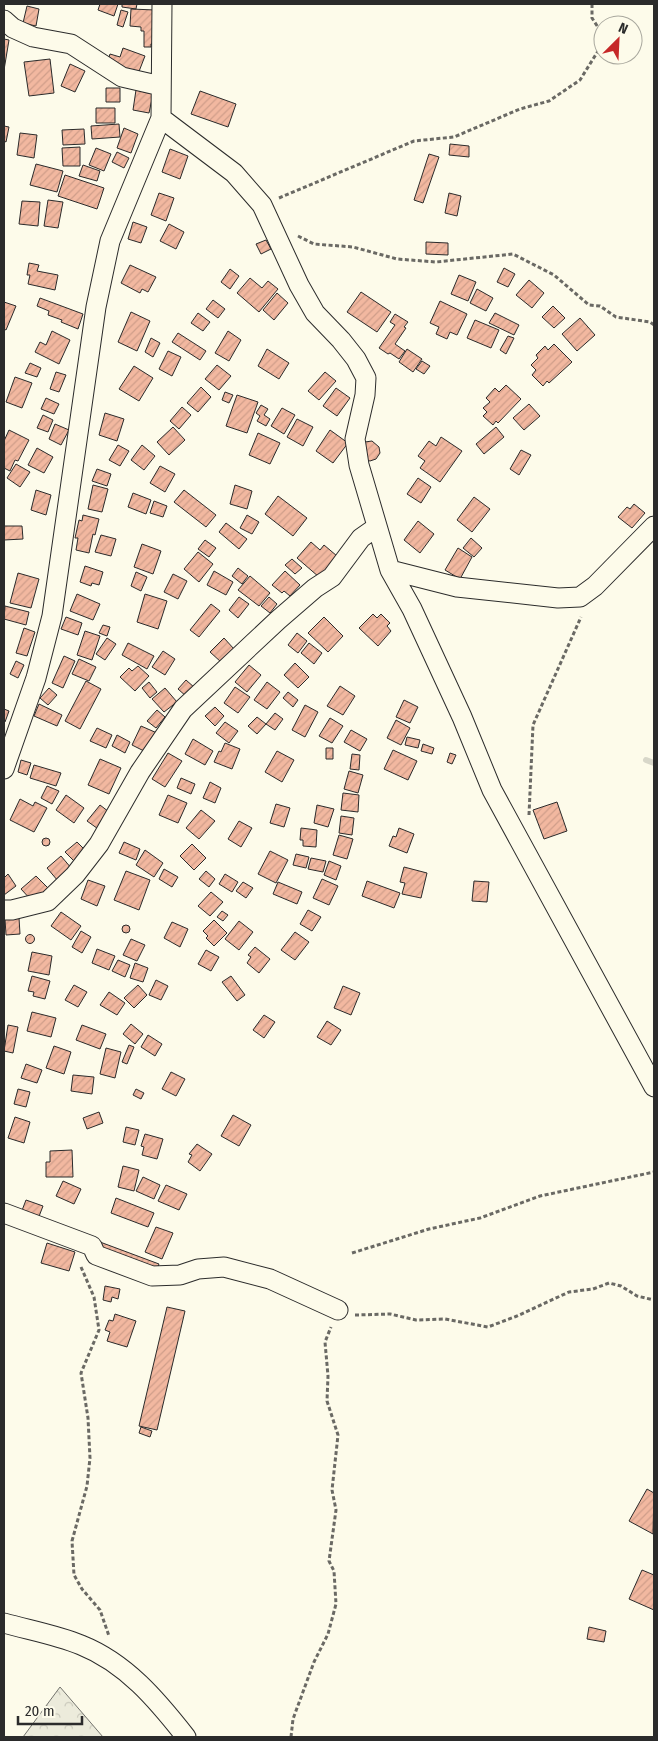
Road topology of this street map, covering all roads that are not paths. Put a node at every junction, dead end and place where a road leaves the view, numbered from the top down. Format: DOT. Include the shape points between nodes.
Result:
graph roads {
  1 [pos="162,4"];
  2 [pos="4,20"];
  3 [pos="161,86"];
  4 [pos="161,118"];
  5 [pos="654,526"];
  6 [pos="379,533"];
  7 [pos="390,570"];
  8 [pos="4,769"];
  9 [pos="4,910"];
  10 [pos="654,1087"];
  11 [pos="4,1213"];
  12 [pos="338,1310"];
  13 [pos="4,1624"];
  14 [pos="186,1737"];
  1 -- 3 [label="street"];
  2 -- 3 [label="street" via="33,37 71,44 122,76"];
  3 -- 4 [label="street"];
  4 -- 6 [label="street" via="234,173 266,214 315,313 356,359 366,378 355,439 359,465"];
  4 -- 8 [label="street" via="110,241 96,307 52,616 36,678"];
  5 -- 7 [label="street" via="595,586 580,596 558,598 457,587"];
  6 -- 7 [label="street"];
  6 -- 9 [label="street" via="371,531 361,538 332,577 278,620 183,709 140,772 99,844 75,875 48,901"];
  7 -- 10 [label="street" via="416,618 492,790"];
  11 -- 12 [label="street" via="79,1240 92,1246 96,1255 152,1276 224,1267 270,1279"];
  13 -- 14 [label="street" via="82,1645 113,1661 158,1701"];
}
